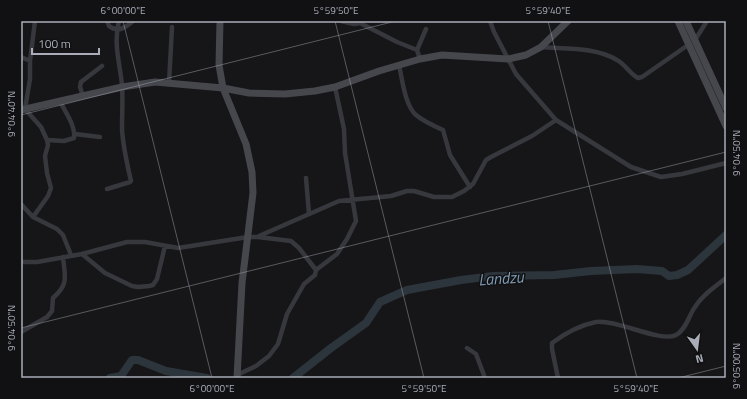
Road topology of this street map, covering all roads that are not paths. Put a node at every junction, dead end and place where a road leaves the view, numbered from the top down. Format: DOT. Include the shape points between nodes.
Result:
graph roads {
  1 [pos="35,21"];
  2 [pos="107,21"];
  3 [pos="119,21"];
  4 [pos="133,21"];
  5 [pos="220,21"];
  6 [pos="341,21"];
  7 [pos="490,21"];
  8 [pos="568,21"];
  9 [pos="678,21"];
  10 [pos="686,21"];
  11 [pos="707,21"];
  12 [pos="360,22"];
  13 [pos="172,27"];
  14 [pos="426,29"];
  15 [pos="116,30"];
  16 [pos="695,40"];
  17 [pos="688,45"];
  18 [pos="541,47"];
  19 [pos="417,50"];
  20 [pos="21,57"];
  21 [pos="420,59"];
  22 [pos="508,59"];
  23 [pos="30,61"];
  24 [pos="399,65"];
  25 [pos="102,66"];
  26 [pos="170,83"];
  27 [pos="122,86"];
  28 [pos="335,87"];
  29 [pos="223,88"];
  30 [pos="83,96"];
  31 [pos="60,101"];
  32 [pos="726,108"];
  33 [pos="23,110"];
  34 [pos="556,120"];
  35 [pos="726,126"];
  36 [pos="75,134"];
  37 [pos="100,137"];
  38 [pos="47,140"];
  39 [pos="726,163"];
  40 [pos="306,178"];
  41 [pos="470,187"];
  42 [pos="107,189"];
  43 [pos="353,199"];
  44 [pos="21,204"];
  45 [pos="309,214"];
  46 [pos="33,217"];
  47 [pos="258,236"];
  48 [pos="248,237"];
  49 [pos="165,246"];
  50 [pos="82,254"];
  51 [pos="71,255"];
  52 [pos="63,258"];
  53 [pos="21,262"];
  54 [pos="316,270"];
  55 [pos="726,278"];
  56 [pos="21,332"];
  57 [pos="467,348"];
  58 [pos="237,376"];
  59 [pos="485,378"];
  60 [pos="558,378"];
  1 -- 23 [label="street"];
  2 -- 15 [label="street" via="109,26"];
  3 -- 15 [label="street"];
  4 -- 15 [label="street" via="123,29"];
  5 -- 29 [label="street" via="219,66"];
  6 -- 12 [label="street" via="354,24"];
  7 -- 22 [label="street"];
  8 -- 18 [label="street"];
  9 -- 17 [label="street"];
  10 -- 16 [label="street"];
  11 -- 16 [label="street"];
  12 -- 19 [label="street"];
  13 -- 26 [label="street"];
  14 -- 19 [label="street"];
  15 -- 27 [label="street"];
  16 -- 32 [label="street"];
  17 -- 18 [label="street" via="638,78 619,60 606,54"];
  17 -- 35 [label="street"];
  18 -- 22 [label="street" via="526,55"];
  19 -- 21 [label="street"];
  20 -- 23 [label="street"];
  21 -- 22 [label="street" via="442,55"];
  21 -- 24 [label="street"];
  22 -- 34 [label="street" via="516,74"];
  23 -- 33 [label="street" via="30,79"];
  24 -- 28 [label="street"];
  24 -- 41 [label="street" via="412,110 442,130 450,155"];
  25 -- 30 [label="street" via="81,82"];
  26 -- 27 [label="street"];
  26 -- 29 [label="street"];
  27 -- 30 [label="street"];
  27 -- 42 [label="street" via="122,130 131,181"];
  28 -- 29 [label="street" via="285,94 249,93"];
  28 -- 43 [label="street" via="344,129 345,153"];
  29 -- 48 [label="street" via="246,144 252,172 253,193"];
  30 -- 31 [label="street"];
  31 -- 33 [label="street"];
  31 -- 36 [label="street"];
  33 -- 38 [label="street" via="41,127"];
  34 -- 39 [label="street" via="631,167 661,177"];
  34 -- 41 [label="street" via="486,160"];
  36 -- 37 [label="street"];
  36 -- 38 [label="street" via="72,139"];
  38 -- 46 [label="street" via="46,173 51,188"];
  40 -- 45 [label="street"];
  41 -- 43 [label="street" via="452,197 434,197 407,191 391,196"];
  43 -- 45 [label="street" via="339,201"];
  43 -- 54 [label="street" via="356,221 347,239 337,254"];
  44 -- 46 [label="street"];
  45 -- 47 [label="street"];
  46 -- 51 [label="street" via="64,235"];
  47 -- 48 [label="street"];
  47 -- 54 [label="street" via="291,241"];
  48 -- 49 [label="street" via="178,248"];
  48 -- 58 [label="street" via="242,283"];
  49 -- 50 [label="street" via="127,242"];
  49 -- 50 [label="street" via="157,279 149,286 132,286 105,273"];
  50 -- 51 [label="street"];
  51 -- 52 [label="street"];
  52 -- 53 [label="street"];
  52 -- 56 [label="street" via="65,281 53,298 52,311 47,317"];
  54 -- 58 [label="street" via="315,275 304,284 287,314 278,344 269,356"];
  55 -- 60 [label="street" via="704,295 694,307 689,320 675,336 658,335 614,323 597,322 556,340 552,343 552,349"];
  57 -- 59 [label="street" via="476,354"];
}
